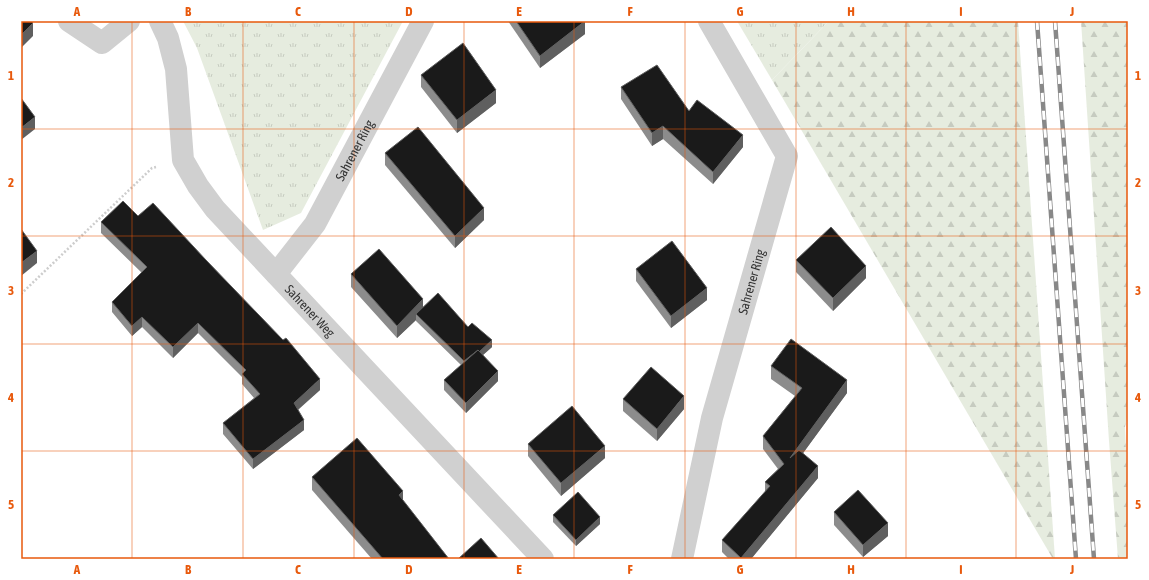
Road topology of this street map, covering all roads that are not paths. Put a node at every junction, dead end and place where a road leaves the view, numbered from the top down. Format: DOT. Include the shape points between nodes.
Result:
graph roads {
  1 [pos="69,21"];
  2 [pos="129,21"];
  3 [pos="160,21"];
  4 [pos="423,21"];
  5 [pos="709,21"];
  6 [pos="276,274"];
  7 [pos="543,559"];
  8 [pos="682,559"];
  1 -- 2 [label="street" via="102,43"];
  3 -- 6 [label="street, Sahrener Weg" via="168,38 176,69 183,160 215,210"];
  4 -- 6 [label="street, Sahrener Ring" via="315,224"];
  5 -- 8 [label="street, Sahrener Ring" via="787,156 712,418"];
  6 -- 7 [label="street, Sahrener Weg"];
}
